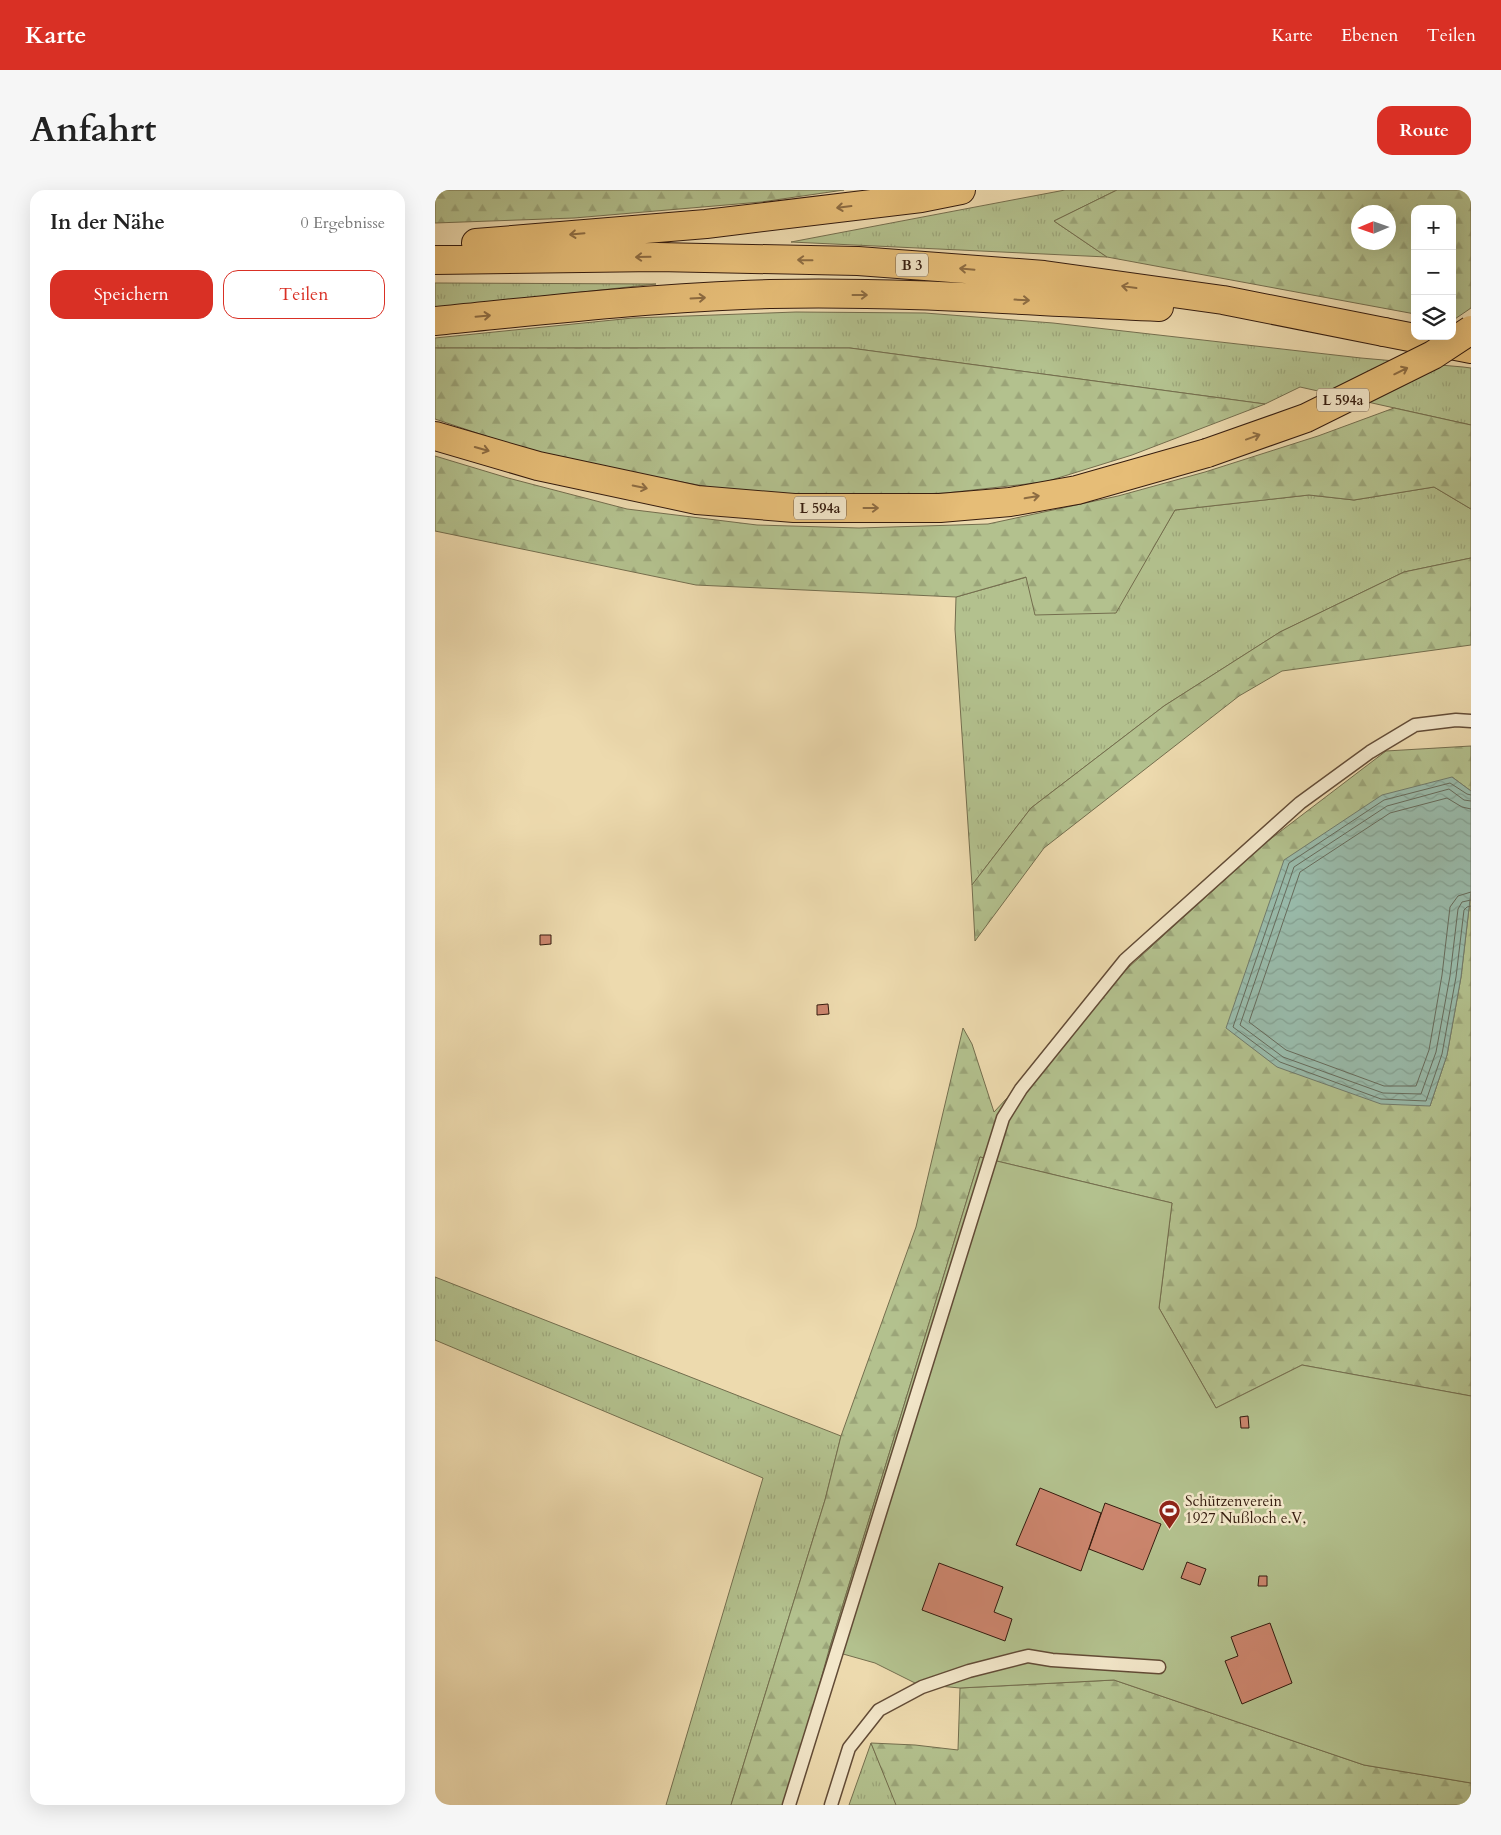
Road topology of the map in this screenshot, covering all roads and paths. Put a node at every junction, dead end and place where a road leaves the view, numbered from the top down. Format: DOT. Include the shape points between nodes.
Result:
graph roads {
  1 [pos="961,190"];
  2 [pos="435,247"];
  3 [pos="435,260"];
  4 [pos="435,321"];
  5 [pos="1471,330"];
  6 [pos="1384,332"];
  7 [pos="1471,349"];
  8 [pos="435,436"];
  9 [pos="1471,721"];
  10 [pos="1159,1668"];
  11 [pos="789,1805"];
  12 [pos="831,1805"];
  1 -- 2 [label="main road, one-way" via="921,198 706,224"];
  6 -- 3 [label="main road, B 3, one-way" via="1223,300 1044,275 858,261 657,257"];
  4 -- 6 [label="main road, B 3, one-way" via="673,299 771,294 933,295 1223,311"];
  8 -- 5 [label="main road, L 594a, one-way, bridge" via="538,466 697,500 794,508 940,508 1010,502 1077,490 1207,453 1306,418 1433,355"];
  6 -- 7 [label="main road, B 3"];
  9 -- 11 [label="lane" via="1415,725 1300,803 1125,960 1012,1103 1003,1118"];
  10 -- 12 [label="lane" via="1028,1656 922,1687 879,1710 849,1748"];
}
